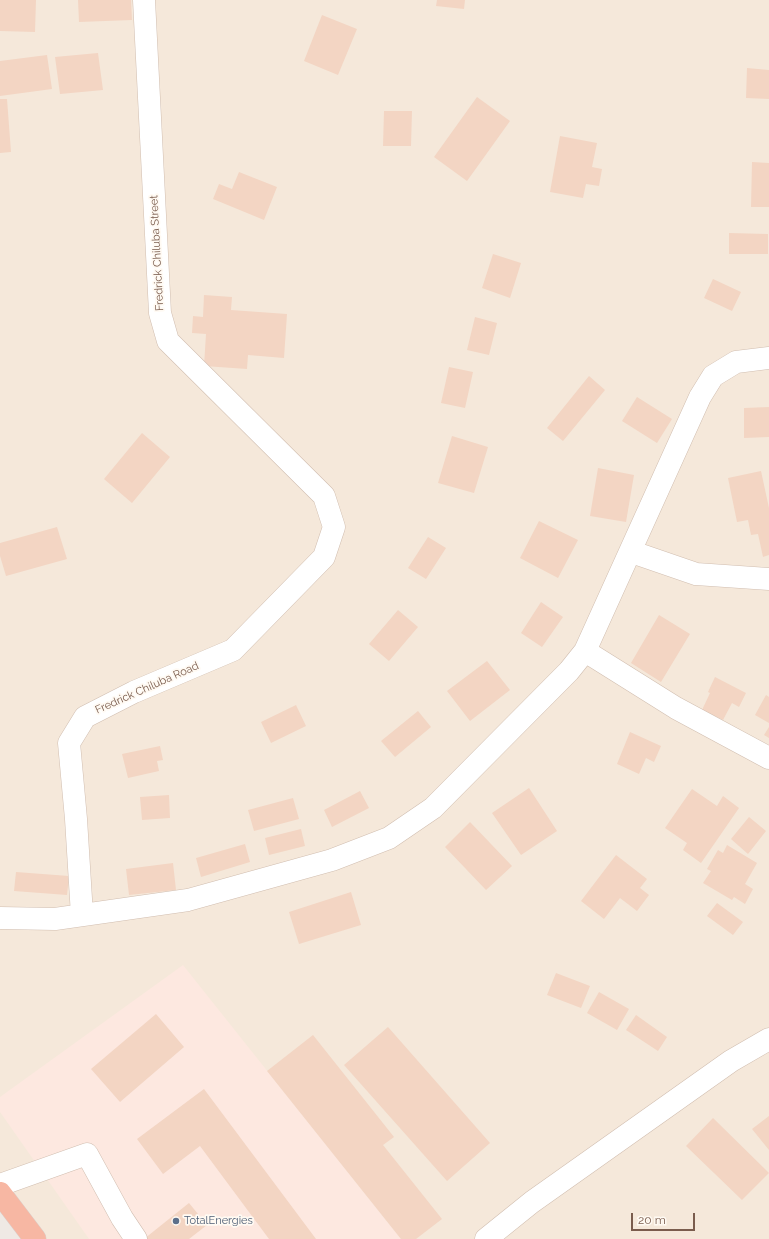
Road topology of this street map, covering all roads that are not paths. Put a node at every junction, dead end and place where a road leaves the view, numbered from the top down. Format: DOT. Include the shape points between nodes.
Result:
graph roads {
  1 [pos="144,0"];
  2 [pos="769,358"];
  3 [pos="632,552"];
  4 [pos="324,557"];
  5 [pos="769,579"];
  6 [pos="585,651"];
  7 [pos="769,758"];
  8 [pos="82,916"];
  9 [pos="0,918"];
  10 [pos="769,1039"];
  11 [pos="0,1185"];
  12 [pos="0,1192"];
  13 [pos="35,1239"];
  14 [pos="136,1239"];
  15 [pos="486,1239"];
  1 -- 4 [label="street, Fredrick Chiluba Street" via="160,313 168,341 324,496 334,527"];
  2 -- 3 [label="street" via="736,362 713,376 700,397"];
  3 -- 5 [label="street" via="696,574"];
  3 -- 6 [label="street"];
  4 -- 8 [label="street, Fredrick Chiluba Road" via="233,650 134,692 85,717 69,743"];
  6 -- 7 [label="street" via="676,708"];
  6 -- 8 [label="street" via="569,671 433,808 389,838 332,860 188,900"];
  8 -- 9 [label="street" via="55,919"];
  10 -- 15 [label="street" via="724,1065 532,1202"];
  11 -- 14 [label="street" via="87,1154"];
  12 -- 13 [label="highway"];
}
